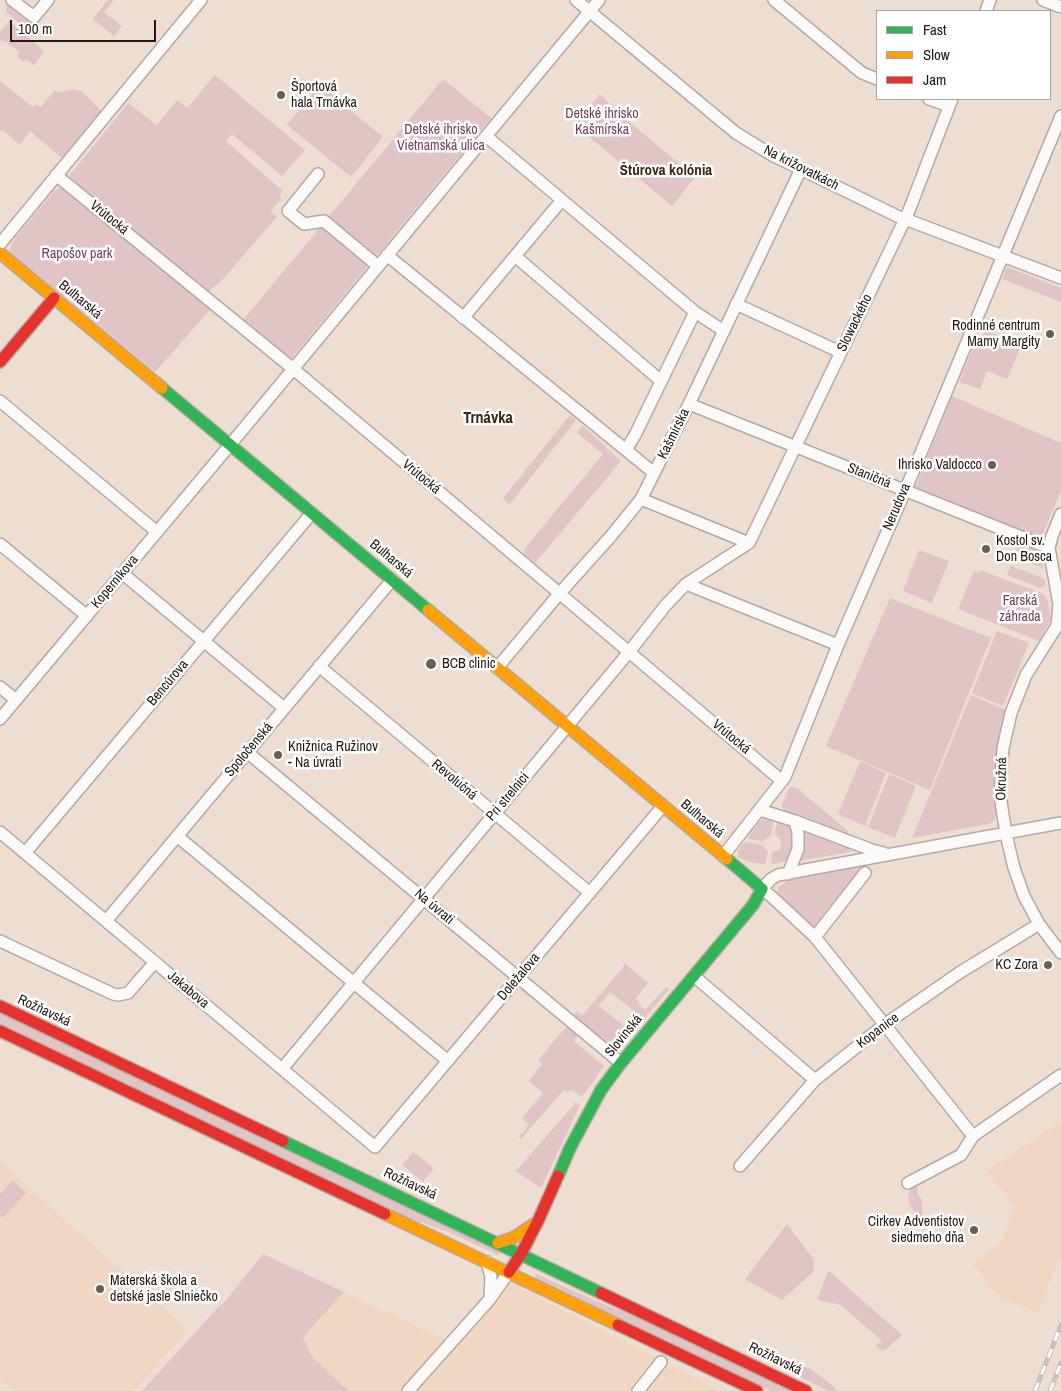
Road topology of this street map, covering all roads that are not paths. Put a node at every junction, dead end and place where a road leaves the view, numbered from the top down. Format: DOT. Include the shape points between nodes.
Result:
graph roads {
  1 [pos="12,0"];
  2 [pos="48,0"];
  3 [pos="201,0"];
  4 [pos="576,0"];
  5 [pos="598,0"];
  6 [pos="774,0"];
  7 [pos="1043,0"];
  8 [pos="1061,7"];
  9 [pos="589,11"];
  10 [pos="876,79"];
  11 [pos="934,100"];
  12 [pos="951,103"];
  13 [pos="1061,116"];
  14 [pos="486,136"];
  15 [pos="801,168"];
  16 [pos="318,174"];
  17 [pos="56,175"];
  18 [pos="562,200"];
  19 [pos="905,219"];
  20 [pos="0,244"];
  21 [pos="0,253"];
  22 [pos="387,256"];
  23 [pos="515,256"];
  24 [pos="1002,256"];
  25 [pos="378,266"];
  26 [pos="1061,278"];
  27 [pos="54,298"];
  28 [pos="736,304"];
  29 [pos="695,312"];
  30 [pos="463,318"];
  31 [pos="724,331"];
  32 [pos="840,352"];
  33 [pos="0,362"];
  34 [pos="293,369"];
  35 [pos="661,381"];
  36 [pos="0,401"];
  37 [pos="689,404"];
  38 [pos="230,445"];
  39 [pos="796,446"];
  40 [pos="626,450"];
  41 [pos="654,473"];
  42 [pos="905,491"];
  43 [pos="641,498"];
  44 [pos="312,513"];
  45 [pos="1061,514"];
  46 [pos="157,532"];
  47 [pos="749,543"];
  48 [pos="0,544"];
  49 [pos="1049,548"];
  50 [pos="1057,567"];
  51 [pos="122,574"];
  52 [pos="392,580"];
  53 [pos="686,584"];
  54 [pos="559,594"];
  55 [pos="1060,605"];
  56 [pos="87,616"];
  57 [pos="203,641"];
  58 [pos="838,645"];
  59 [pos="629,652"];
  60 [pos="319,666"];
  61 [pos="497,668"];
  62 [pos="0,687"];
  63 [pos="16,700"];
  64 [pos="284,708"];
  65 [pos="0,719"];
  66 [pos="567,726"];
  67 [pos="247,752"];
  68 [pos="782,781"];
  69 [pos="663,806"];
  70 [pos="760,810"];
  71 [pos="494,813"];
  72 [pos="795,821"];
  73 [pos="1061,823"];
  74 [pos="0,832"];
  75 [pos="1006,834"];
  76 [pos="177,836"];
  77 [pos="25,853"];
  78 [pos="888,854"];
  79 [pos="723,856"];
  80 [pos="865,873"];
  81 [pos="788,874"];
  82 [pos="762,889"];
  83 [pos="590,893"];
  84 [pos="423,898"];
  85 [pos="106,921"];
  86 [pos="1038,924"];
  87 [pos="815,937"];
  88 [pos="0,941"];
  89 [pos="1061,953"];
  90 [pos="154,962"];
  91 [pos="694,976"];
  92 [pos="518,978"];
  93 [pos="353,983"];
  94 [pos="0,1006"];
  95 [pos="884,1025"];
  96 [pos="0,1031"];
  97 [pos="448,1061"];
  98 [pos="621,1063"];
  99 [pos="282,1069"];
  100 [pos="1061,1075"];
  101 [pos="815,1080"];
  102 [pos="973,1136"];
  103 [pos="375,1147"];
  104 [pos="740,1166"];
  105 [pos="908,1183"];
  106 [pos="538,1221"];
  107 [pos="498,1243"];
  108 [pos="521,1254"];
  109 [pos="487,1262"];
  110 [pos="548,1267"];
  111 [pos="509,1272"];
  112 [pos="490,1299"];
  113 [pos="661,1362"];
  114 [pos="413,1389"];
  115 [pos="638,1391"];
  116 [pos="757,1391"];
  117 [pos="806,1391"];
  1 -- 2 [label="street" via="34,17"];
  3 -- 17 [label="street"];
  4 -- 9 [label="street, Na križovatkách"];
  5 -- 9 [label="street, Koperníkova"];
  6 -- 10 [label="street" via="862,73"];
  7 -- 8 [label="street"];
  9 -- 14 [label="street, Koperníkova"];
  9 -- 15 [label="street, Na križovatkách" via="736,133"];
  11 -- 12 [label="street"];
  12 -- 19 [label="street, Slowackého"];
  13 -- 24 [label="street, Nerudova"];
  14 -- 18 [label="street"];
  14 -- 22 [label="street, Koperníkova"];
  15 -- 19 [label="street, Na križovatkách"];
  15 -- 28 [label="street, Kašmírska"];
  16 -- 25 [label="street" via="288,211 304,224 324,221"];
  17 -- 20 [label="street"];
  17 -- 34 [label="street, Vrútocká"];
  18 -- 23 [label="street"];
  18 -- 29 [label="street"];
  19 -- 24 [label="street, Na križovatkách"];
  19 -- 32 [label="street, Slowackého"];
  21 -- 27 [label="main road, Bulharská"];
  22 -- 25 [label="street, Koperníkova"];
  22 -- 30 [label="street"];
  23 -- 30 [label="street"];
  23 -- 35 [label="street"];
  24 -- 26 [label="street, Na križovatkách"];
  24 -- 42 [label="street, Nerudova"];
  25 -- 34 [label="street, Koperníkova"];
  27 -- 33 [label="main road"];
  27 -- 38 [label="main road, Bulharská"];
  28 -- 31 [label="street, Kašmírska"];
  28 -- 32 [label="street"];
  29 -- 31 [label="street"];
  29 -- 35 [label="street"];
  30 -- 40 [label="street"];
  31 -- 37 [label="street, Kašmírska"];
  32 -- 39 [label="street, Slowackého"];
  34 -- 38 [label="street, Koperníkova"];
  34 -- 54 [label="street, Vrútocká"];
  35 -- 40 [label="street"];
  36 -- 46 [label="street"];
  37 -- 39 [label="street, Staničná"];
  37 -- 41 [label="street, Kašmírska"];
  38 -- 44 [label="main road, Bulharská"];
  38 -- 46 [label="street, Koperníkova"];
  39 -- 42 [label="street, Staničná"];
  39 -- 47 [label="street, Slowackého"];
  40 -- 41 [label="street"];
  41 -- 43 [label="street, Kašmírska"];
  42 -- 49 [label="street, Staničná"];
  42 -- 58 [label="street, Nerudova"];
  43 -- 47 [label="street"];
  43 -- 54 [label="street, Kašmírska"];
  44 -- 52 [label="main road, Bulharská"];
  44 -- 57 [label="street, Bencúrova"];
  45 -- 49 [label="street"];
  46 -- 51 [label="street, Koperníkova"];
  47 -- 53 [label="street, Pri strelnici"];
  48 -- 56 [label="street"];
  49 -- 50 [label="street"];
  50 -- 55 [label="street"];
  51 -- 56 [label="street, Koperníkova"];
  51 -- 57 [label="street"];
  52 -- 60 [label="street, Spoločenská"];
  52 -- 61 [label="main road, Bulharská"];
  53 -- 58 [label="street"];
  53 -- 59 [label="street, Pri strelnici"];
  54 -- 59 [label="street, Vrútocká"];
  54 -- 61 [label="street, Kašmírska"];
  55 -- 75 [label="street, Okružná" via="1057,626 1026,674 1011,713 1003,748 1000,795"];
  56 -- 63 [label="street, Koperníkova"];
  57 -- 64 [label="street"];
  57 -- 77 [label="street, Bencúrova"];
  58 -- 68 [label="street, Nerudova"];
  59 -- 66 [label="street, Pri strelnici"];
  59 -- 68 [label="street, Vrútocká"];
  60 -- 64 [label="street, Spoločenská"];
  60 -- 71 [label="street, Revolučná"];
  61 -- 66 [label="main road, Bulharská"];
  62 -- 63 [label="street"];
  63 -- 65 [label="street, Koperníkova"];
  64 -- 67 [label="street, Spoločenská"];
  66 -- 69 [label="main road, Bulharská"];
  66 -- 71 [label="street, Pri strelnici"];
  67 -- 76 [label="street, Spoločenská"];
  67 -- 84 [label="street, Na úvrati"];
  68 -- 70 [label="street, Nerudova"];
  69 -- 79 [label="main road, Bulharská"];
  69 -- 83 [label="street, Doležalova"];
  70 -- 72 [label="street"];
  70 -- 79 [label="street, Nerudova"];
  71 -- 83 [label="street, Revolučná"];
  71 -- 84 [label="street, Pri strelnici"];
  72 -- 78 [label="street"];
  72 -- 81 [label="street" via="798,849"];
  73 -- 75 [label="street"];
  74 -- 77 [label="street, Jakabova"];
  75 -- 78 [label="street"];
  75 -- 86 [label="street, Okružná" via="1014,868"];
  76 -- 85 [label="street, Spoločenská"];
  76 -- 93 [label="street"];
  77 -- 85 [label="street, Jakabova"];
  78 -- 81 [label="street"];
  79 -- 82 [label="main road, Bulharská"];
  80 -- 87 [label="street"];
  81 -- 82 [label="street" via="778,876"];
  82 -- 87 [label="street"];
  82 -- 91 [label="main road, Slovinská" via="753,905"];
  83 -- 92 [label="street, Doležalova"];
  84 -- 92 [label="street, Na úvrati"];
  84 -- 93 [label="street, Pri strelnici"];
  85 -- 90 [label="street, Jakabova"];
  86 -- 89 [label="street, Okružná"];
  86 -- 95 [label="street, Kopanice" via="959,972"];
  87 -- 95 [label="street"];
  88 -- 90 [label="street" via="118,995 128,993"];
  90 -- 99 [label="street, Jakabova"];
  91 -- 98 [label="main road, Slovinská"];
  91 -- 101 [label="street"];
  92 -- 97 [label="street, Doležalova"];
  92 -- 98 [label="street, Na úvrati"];
  93 -- 97 [label="street"];
  93 -- 99 [label="street, Pri strelnici"];
  94 -- 107 [label="main road, Rožňavská"];
  95 -- 101 [label="street, Kopanice"];
  95 -- 102 [label="street"];
  96 -- 109 [label="main road"];
  97 -- 103 [label="street, Doležalova"];
  98 -- 106 [label="main road, Slovinská" via="601,1090"];
  99 -- 103 [label="street, Jakabova"];
  100 -- 102 [label="street"];
  101 -- 104 [label="street, Kopanice"];
  102 -- 105 [label="street" via="961,1155"];
  106 -- 107 [label="main road" via="513,1238"];
  106 -- 108 [label="main road, Slovinská"];
  106 -- 110 [label="main road, Slovinská" via="535,1248"];
  107 -- 108 [label="main road, Rožňavská"];
  108 -- 110 [label="main road, Rožňavská"];
  108 -- 111 [label="main road, Slovinská"];
  109 -- 111 [label="main road"];
  109 -- 112 [label="street" via="491,1277"];
  110 -- 117 [label="main road, Rožňavská"];
  111 -- 112 [label="street"];
  111 -- 116 [label="main road"];
  112 -- 114 [label="street"];
  113 -- 115 [label="street"];
}
